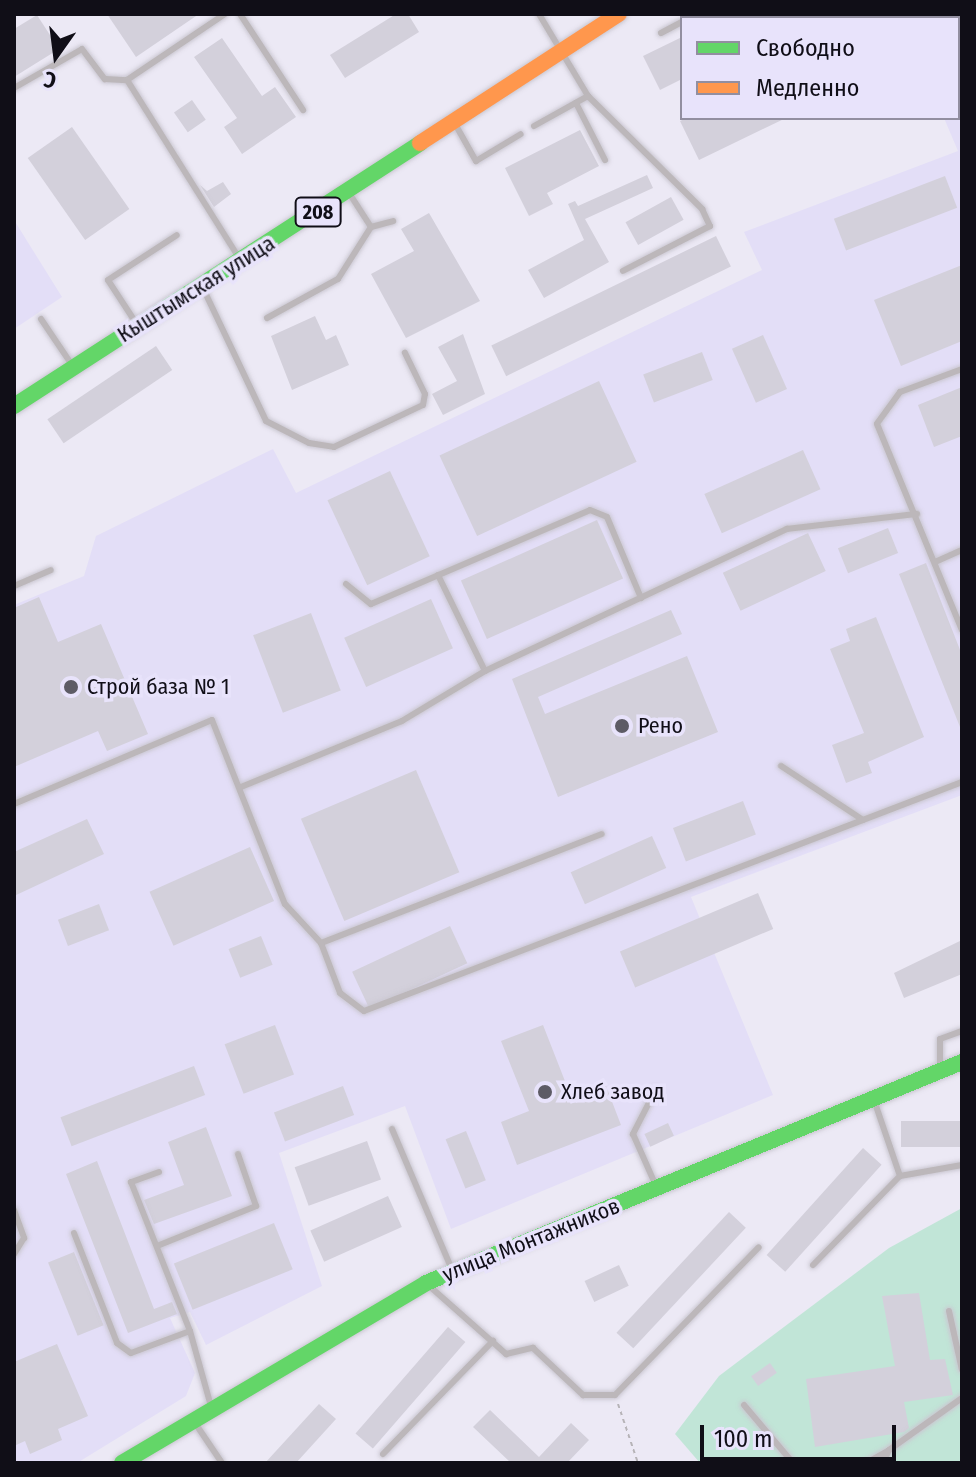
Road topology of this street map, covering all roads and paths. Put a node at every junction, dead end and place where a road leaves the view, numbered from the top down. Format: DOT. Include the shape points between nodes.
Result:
graph roads {
  1 [pos="225,14"];
  2 [pos="240,14"];
  3 [pos="539,14"];
  4 [pos="619,14"];
  5 [pos="680,23"];
  6 [pos="661,33"];
  7 [pos="561,51"];
  8 [pos="127,80"];
  9 [pos="14,88"];
  10 [pos="588,96"];
  11 [pos="576,103"];
  12 [pos="303,110"];
  13 [pos="454,122"];
  14 [pos="534,126"];
  15 [pos="521,134"];
  16 [pos="605,160"];
  17 [pos="349,193"];
  18 [pos="393,221"];
  19 [pos="371,227"];
  20 [pos="177,235"];
  21 [pos="241,261"];
  22 [pos="623,271"];
  23 [pos="202,286"];
  24 [pos="267,318"];
  25 [pos="41,319"];
  26 [pos="138,326"];
  27 [pos="405,353"];
  28 [pos="74,368"];
  29 [pos="962,369"];
  30 [pos="14,406"];
  31 [pos="917,514"];
  32 [pos="962,550"];
  33 [pos="935,562"];
  34 [pos="51,570"];
  35 [pos="438,575"];
  36 [pos="346,584"];
  37 [pos="14,586"];
  38 [pos="641,598"];
  39 [pos="962,630"];
  40 [pos="485,671"];
  41 [pos="781,766"];
  42 [pos="962,782"];
  43 [pos="241,787"];
  44 [pos="14,804"];
  45 [pos="863,820"];
  46 [pos="602,834"];
  47 [pos="321,943"];
  48 [pos="962,1031"];
  49 [pos="962,1062"];
  50 [pos="940,1072"];
  51 [pos="656,1089"];
  52 [pos="875,1103"];
  53 [pos="392,1129"];
  54 [pos="238,1154"];
  55 [pos="962,1165"];
  56 [pos="159,1172"];
  57 [pos="900,1176"];
  58 [pos="658,1189"];
  59 [pos="14,1210"];
  60 [pos="74,1233"];
  61 [pos="157,1246"];
  62 [pos="759,1247"];
  63 [pos="14,1254"];
  64 [pos="813,1265"];
  65 [pos="452,1270"];
  66 [pos="426,1283"];
  67 [pos="949,1311"];
  68 [pos="190,1331"];
  69 [pos="493,1341"];
  70 [pos="962,1370"];
  71 [pos="615,1395"];
  72 [pos="962,1398"];
  73 [pos="744,1405"];
  74 [pos="212,1412"];
  75 [pos="194,1421"];
  76 [pos="889,1450"];
  77 [pos="383,1454"];
  78 [pos="122,1463"];
  79 [pos="222,1463"];
  80 [pos="638,1463"];
  81 [pos="793,1463"];
  82 [pos="866,1463"];
  83 [pos="883,1463"];
  1 -- 8 [label="lane"];
  2 -- 12 [label="lane"];
  3 -- 7 [label="lane"];
  4 -- 7 [label="street, Кыштымская улица / 208"];
  5 -- 6 [label="lane"];
  7 -- 10 [label="lane"];
  7 -- 13 [label="street, Кыштымская улица / 208"];
  8 -- 9 [label="lane" via="105,79 82,49"];
  8 -- 21 [label="lane"];
  10 -- 11 [label="lane"];
  10 -- 22 [label="lane" via="702,209 710,226"];
  11 -- 14 [label="lane"];
  11 -- 16 [label="lane"];
  13 -- 15 [label="lane" via="476,161"];
  13 -- 17 [label="street, Кыштымская улица / 208"];
  17 -- 19 [label="lane"];
  17 -- 21 [label="street, Кыштымская улица / 208"];
  18 -- 19 [label="lane"];
  19 -- 24 [label="lane" via="338,279"];
  20 -- 26 [label="lane" via="108,280"];
  21 -- 23 [label="street, Кыштымская улица / 208"];
  23 -- 26 [label="street, Кыштымская улица / 208"];
  23 -- 27 [label="lane" via="266,421 309,443 334,447 423,405 425,394"];
  25 -- 28 [label="lane"];
  26 -- 28 [label="street, Кыштымская улица / 208"];
  28 -- 30 [label="street, Кыштымская улица / 208"];
  29 -- 31 [label="lane" via="900,392 877,424"];
  31 -- 33 [label="lane"];
  31 -- 38 [label="lane" via="787,529"];
  32 -- 33 [label="lane"];
  33 -- 39 [label="lane"];
  34 -- 37 [label="lane"];
  35 -- 36 [label="lane" via="371,604"];
  35 -- 38 [label="lane" via="590,510 607,517"];
  35 -- 40 [label="lane"];
  38 -- 40 [label="lane"];
  40 -- 43 [label="lane" via="402,721"];
  41 -- 45 [label="lane"];
  42 -- 45 [label="lane"];
  43 -- 44 [label="lane" via="212,720"];
  43 -- 47 [label="lane" via="285,904"];
  45 -- 47 [label="lane" via="364,1011 340,993"];
  46 -- 47 [label="lane"];
  48 -- 50 [label="lane" via="940,1039"];
  49 -- 50 [label="street, улица Монтажников"];
  50 -- 52 [label="street, улица Монтажников"];
  51 -- 58 [label="lane" via="633,1134"];
  52 -- 57 [label="lane"];
  52 -- 58 [label="street, улица Монтажников"];
  53 -- 65 [label="lane"];
  54 -- 61 [label="lane" via="256,1206"];
  55 -- 57 [label="lane"];
  56 -- 61 [label="lane" via="131,1182"];
  57 -- 64 [label="lane"];
  58 -- 65 [label="street, улица Монтажников"];
  59 -- 63 [label="lane" via="24,1238"];
  60 -- 68 [label="lane" via="117,1343 131,1353"];
  61 -- 68 [label="lane"];
  62 -- 71 [label="lane"];
  65 -- 66 [label="street, улица Монтажников"];
  66 -- 69 [label="lane"];
  66 -- 74 [label="street, улица Монтажников"];
  67 -- 70 [label="lane"];
  68 -- 74 [label="lane"];
  69 -- 71 [label="lane" via="506,1354 533,1348 583,1395"];
  69 -- 77 [label="lane"];
  71 -- 80 [label="path"];
  72 -- 76 [label="lane"];
  73 -- 81 [label="lane"];
  74 -- 75 [label="street, улица Монтажников"];
  75 -- 78 [label="street, улица Монтажников"];
  75 -- 79 [label="lane"];
  76 -- 82 [label="lane"];
  76 -- 83 [label="lane"];
}
